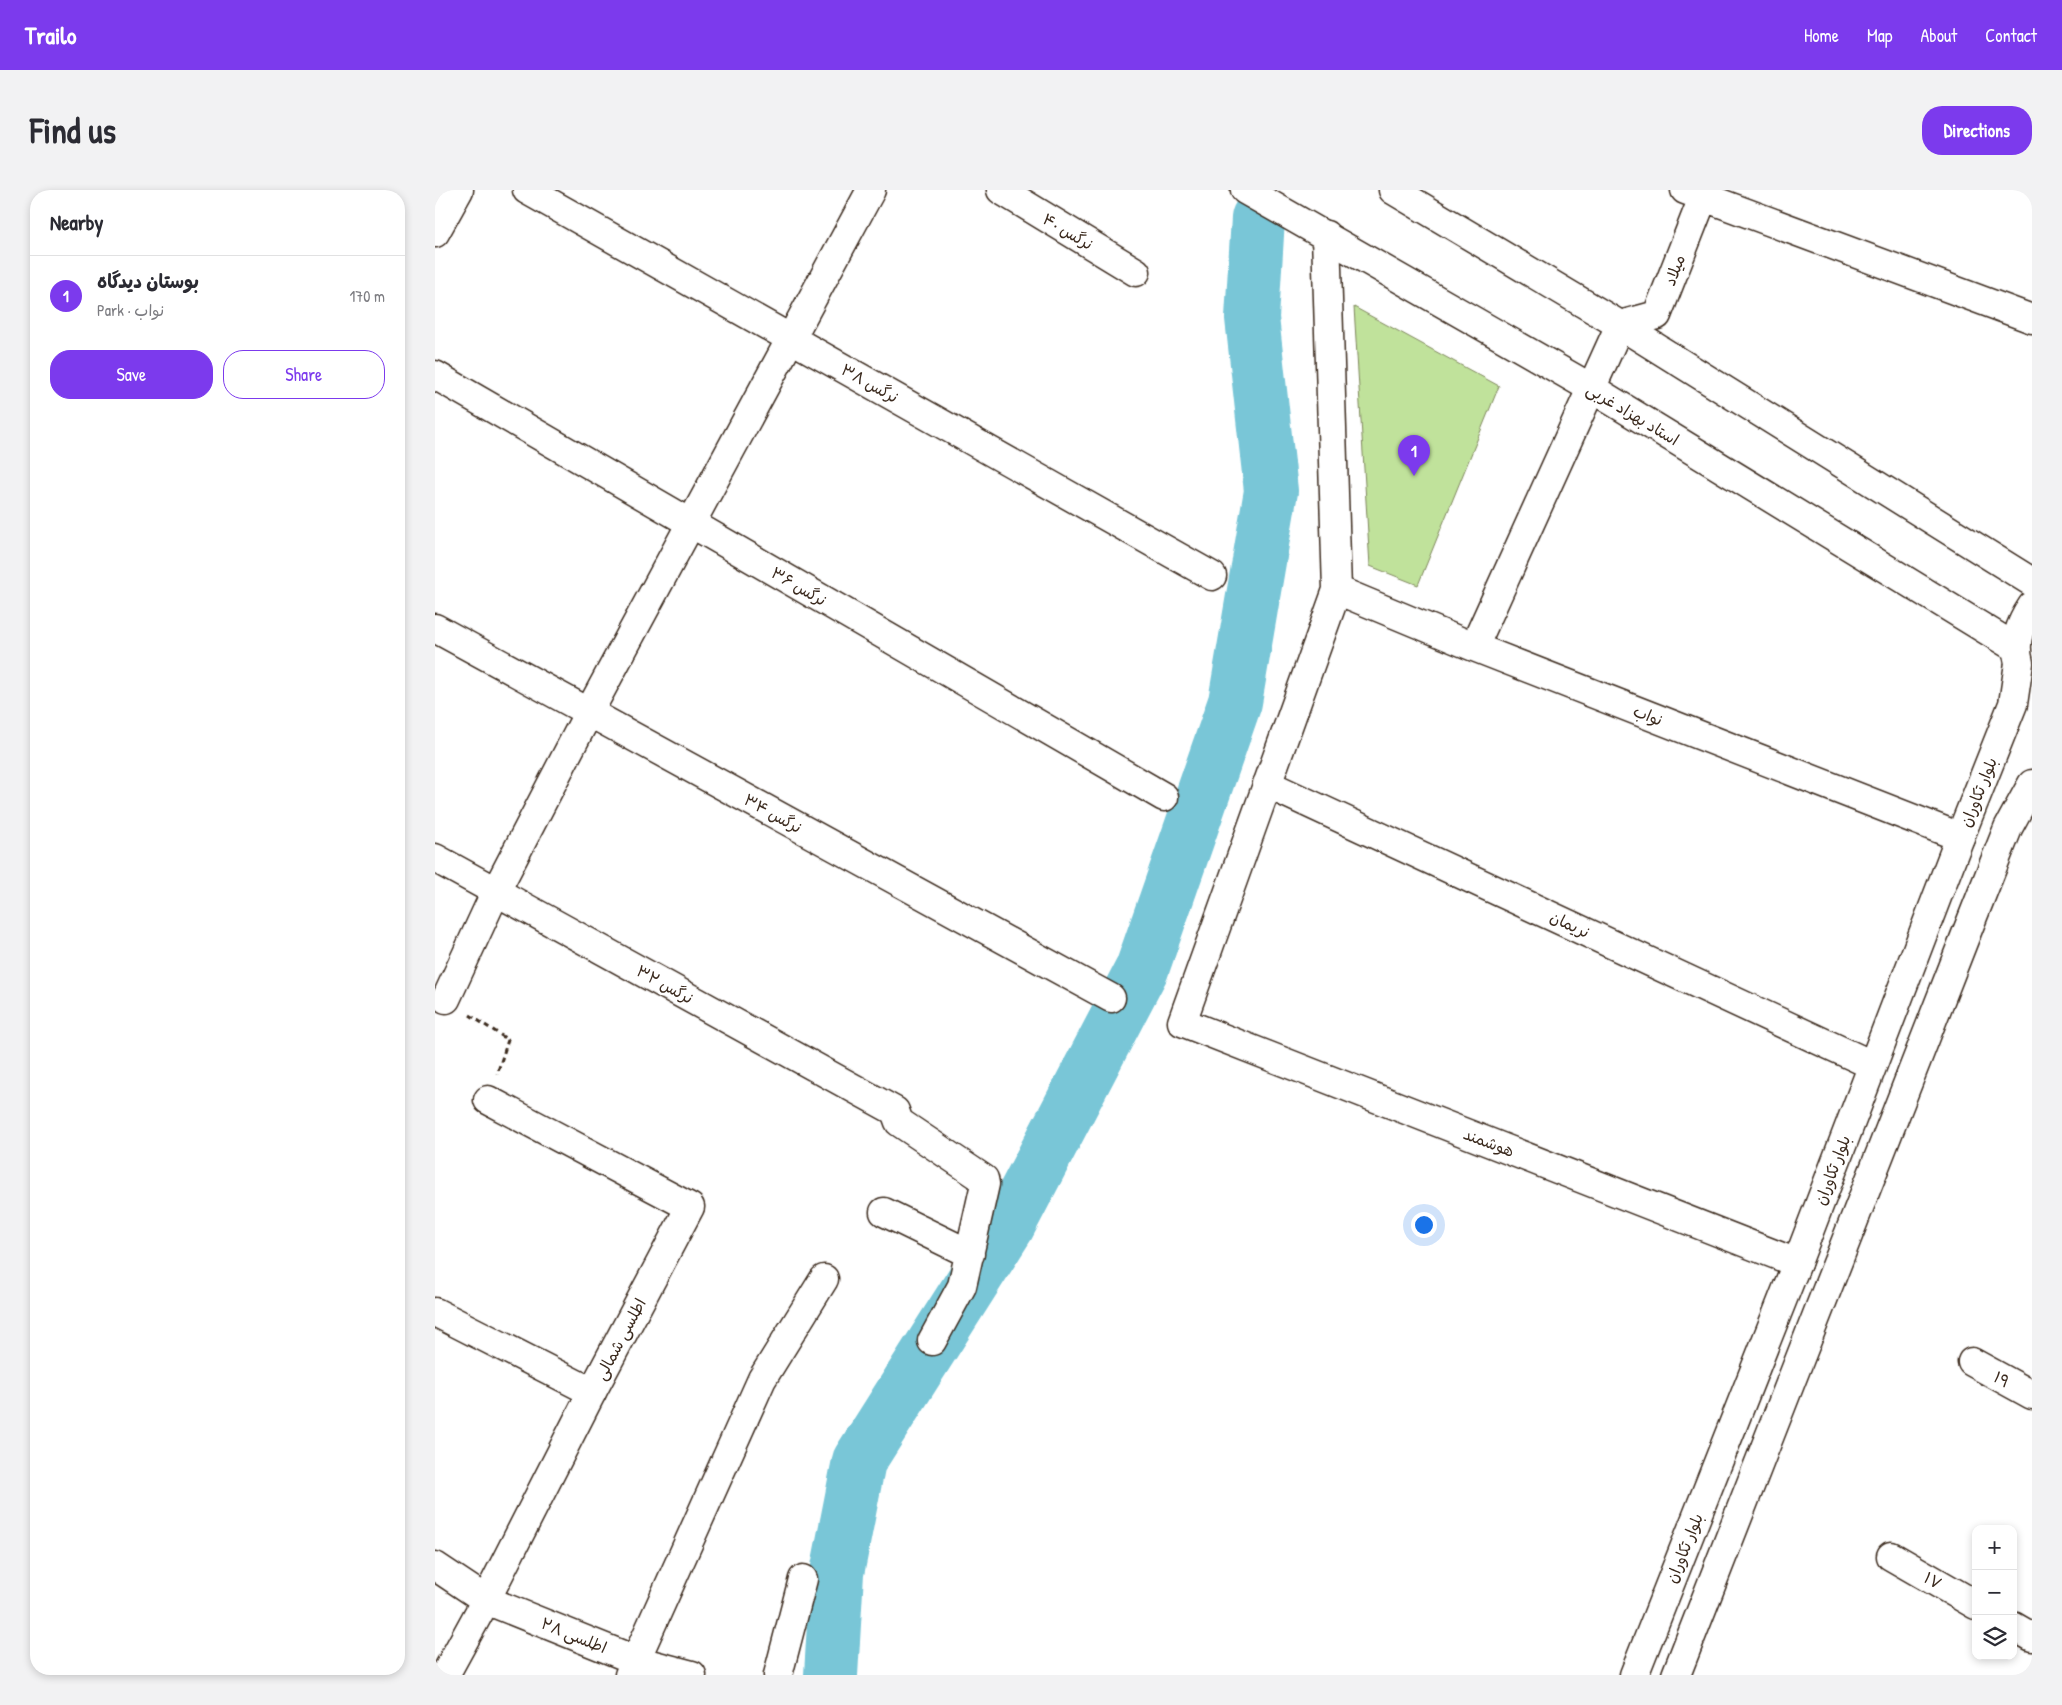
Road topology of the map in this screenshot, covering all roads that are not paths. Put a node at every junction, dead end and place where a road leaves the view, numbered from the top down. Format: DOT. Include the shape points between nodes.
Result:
graph roads {
  1 [pos="459,190"];
  2 [pos="527,190"];
  3 [pos="871,190"];
  4 [pos="1001,190"];
  5 [pos="1245,190"];
  6 [pos="1393,190"];
  7 [pos="1698,192"];
  8 [pos="435,233"];
  9 [pos="1326,235"];
  10 [pos="1136,272"];
  11 [pos="2032,319"];
  12 [pos="1620,325"];
  13 [pos="790,338"];
  14 [pos="435,375"];
  15 [pos="1591,388"];
  16 [pos="690,523"];
  17 [pos="1212,576"];
  18 [pos="2032,582"];
  19 [pos="1337,590"];
  20 [pos="2032,606"];
  21 [pos="435,628"];
  22 [pos="1474,647"];
  23 [pos="2022,664"];
  24 [pos="589,712"];
  25 [pos="1267,784"];
  26 [pos="2032,784"];
  27 [pos="1164,797"];
  28 [pos="1960,837"];
  29 [pos="435,858"];
  30 [pos="496,891"];
  31 [pos="1111,998"];
  32 [pos="447,999"];
  33 [pos="1872,1065"];
  34 [pos="488,1100"];
  35 [pos="884,1212"];
  36 [pos="970,1254"];
  37 [pos="1797,1262"];
  38 [pos="824,1279"];
  39 [pos="435,1312"];
  40 [pos="932,1340"];
  41 [pos="1972,1362"];
  42 [pos="592,1392"];
  43 [pos="2032,1395"];
  44 [pos="1891,1556"];
  45 [pos="435,1566"];
  46 [pos="803,1580"];
  47 [pos="486,1600"];
  48 [pos="1972,1603"];
  49 [pos="2017,1628"];
  50 [pos="2032,1637"];
  51 [pos="632,1667"];
  52 [pos="445,1675"];
  53 [pos="692,1675"];
  54 [pos="778,1675"];
  55 [pos="1634,1675"];
  56 [pos="1676,1675"];
  1 -- 8 [label="street"];
  2 -- 13 [label="street, نرگس ۳۸"];
  3 -- 13 [label="street"];
  4 -- 10 [label="street, نرگس ۴۰"];
  5 -- 9 [label="street, استاد بهزاد غربی"];
  6 -- 12 [label="street"];
  7 -- 11 [label="street"];
  7 -- 12 [label="street, میلاد" via="1657,315"];
  9 -- 15 [label="street, استاد بهزاد غربی"];
  9 -- 19 [label="street"];
  12 -- 15 [label="street"];
  12 -- 18 [label="street"];
  13 -- 16 [label="street"];
  13 -- 17 [label="street, نرگس ۳۸"];
  14 -- 16 [label="street, نرگس ۳۶"];
  15 -- 22 [label="street"];
  15 -- 23 [label="street, استاد بهزاد غربی"];
  16 -- 24 [label="street"];
  16 -- 27 [label="street, نرگس ۳۶"];
  19 -- 22 [label="street, نواب"];
  19 -- 25 [label="street"];
  20 -- 23 [label="street, بلوار تکاوران" via="2019,626"];
  21 -- 24 [label="street, نرگس ۳۴"];
  22 -- 28 [label="street, نواب"];
  23 -- 28 [label="street, بلوار تکاوران" via="2013,704"];
  24 -- 30 [label="street"];
  24 -- 31 [label="street, نرگس ۳۴"];
  25 -- 33 [label="street, نریمان"];
  25 -- 37 [label="street, هوشمند" via="1182,1022"];
  26 -- 56 [label="street" via="2008,828 1969,924"];
  28 -- 33 [label="street, بلوار تکاوران"];
  29 -- 30 [label="street, نرگس ۳۲"];
  30 -- 32 [label="street"];
  30 -- 36 [label="street, نرگس ۳۲" via="895,1111 899,1122 984,1179"];
  33 -- 37 [label="street, بلوار تکاوران"];
  34 -- 42 [label="street, اطلسی شمالی" via="690,1207"];
  35 -- 36 [label="street"];
  36 -- 40 [label="street" via="962,1286"];
  37 -- 55 [label="street, بلوار تکاوران"];
  38 -- 51 [label="street" via="763,1378"];
  39 -- 42 [label="street"];
  41 -- 43 [label="street, ۱۹"];
  42 -- 47 [label="street, اطلسی شمالی"];
  44 -- 48 [label="street, ۱۷"];
  45 -- 47 [label="street, اطلسی ۲۸"];
  46 -- 54 [label="street"];
  47 -- 51 [label="street, اطلسی ۲۸"];
  47 -- 52 [label="street, اطلسی شمالی"];
  49 -- 50 [label="street"];
  51 -- 53 [label="street, اطلسی ۲۸"];
}
